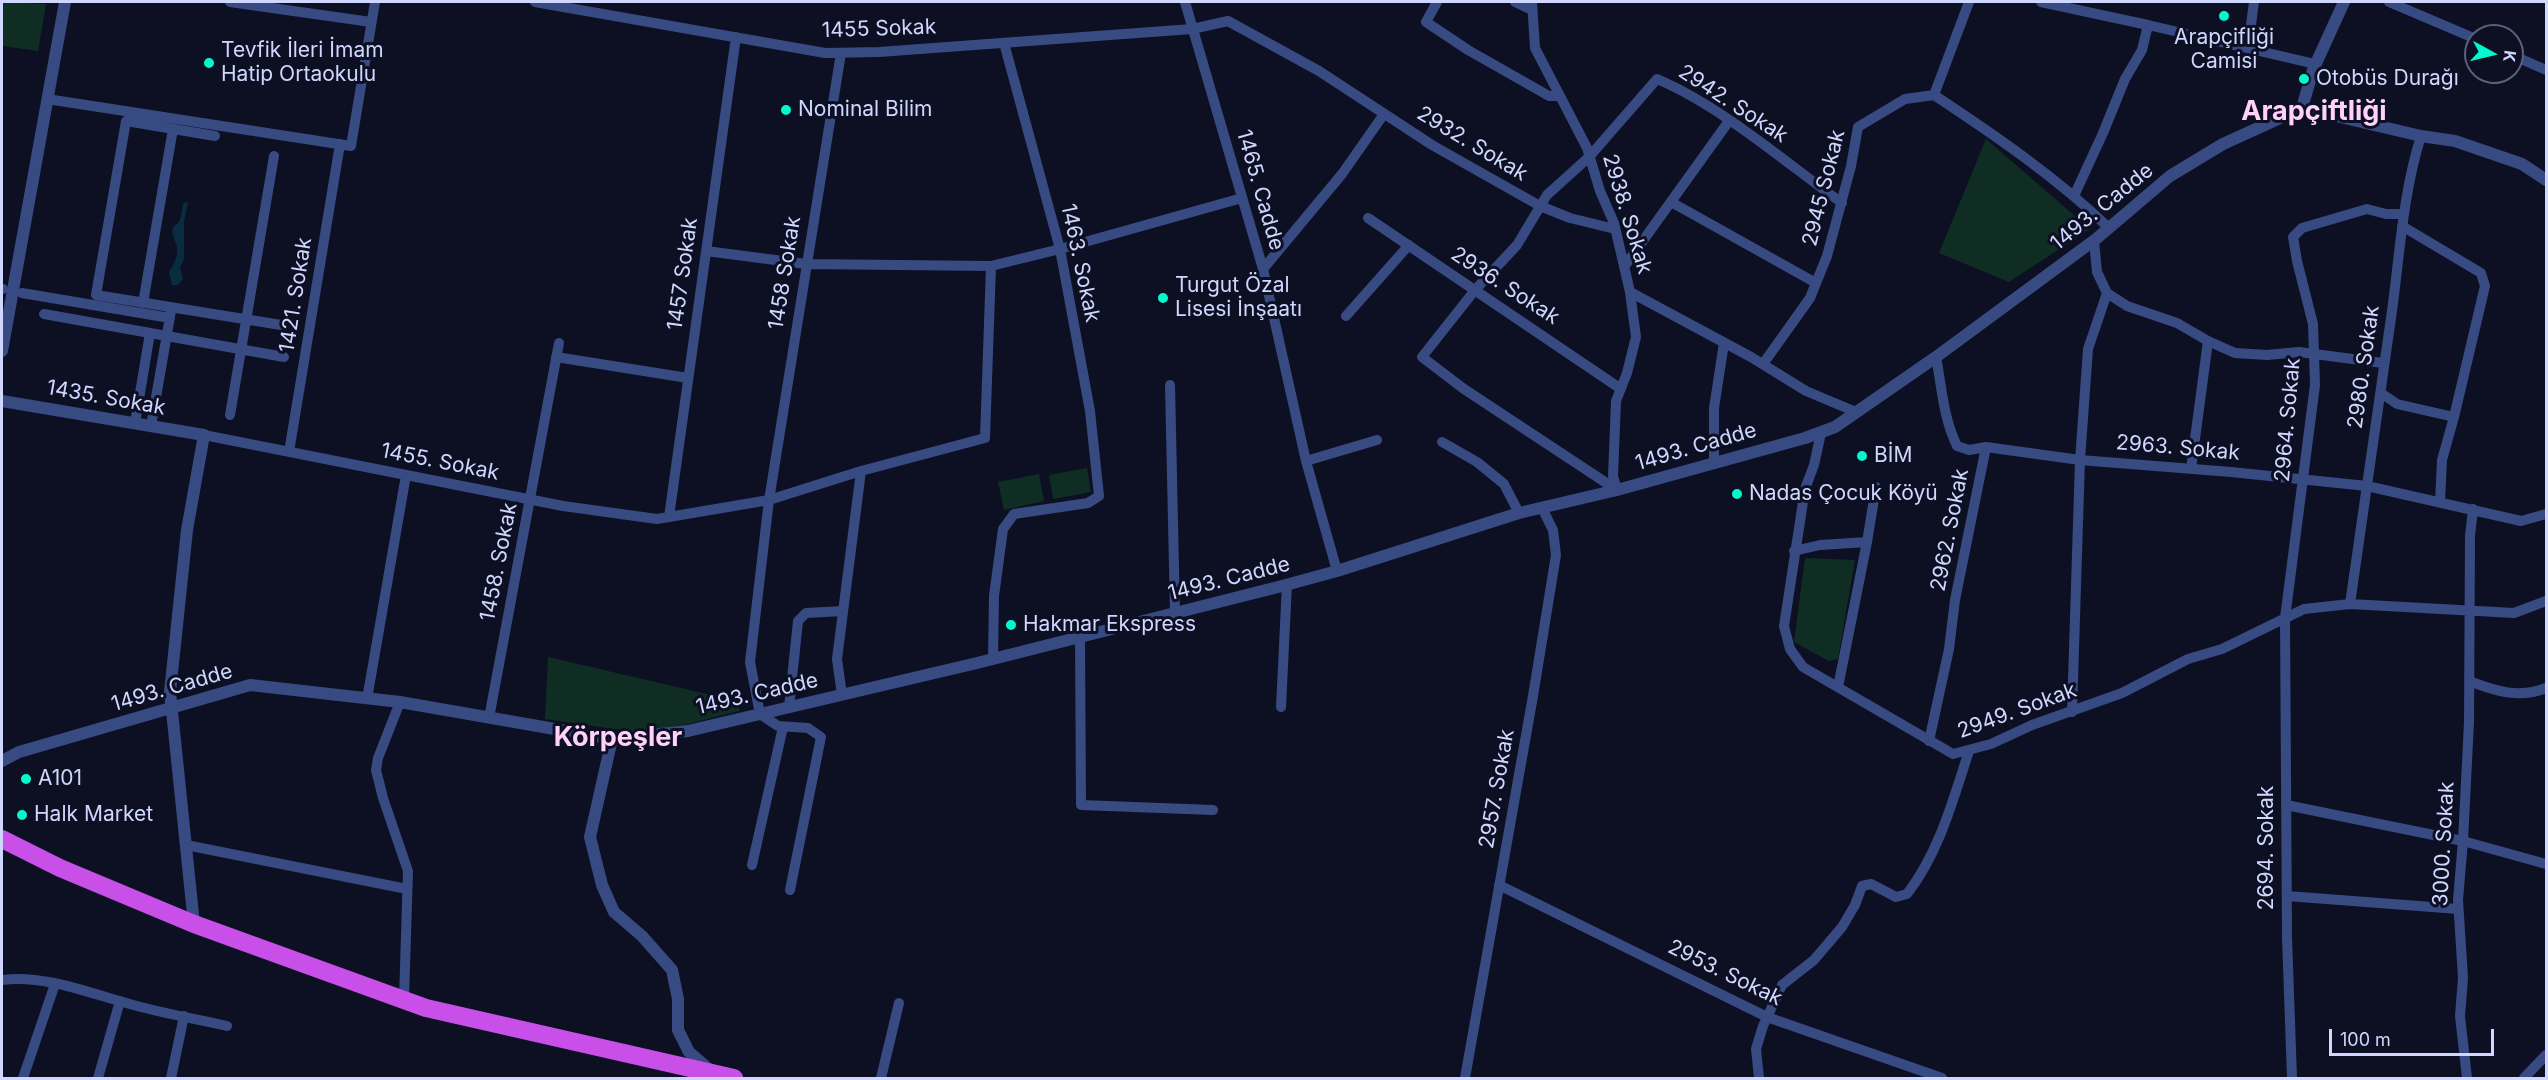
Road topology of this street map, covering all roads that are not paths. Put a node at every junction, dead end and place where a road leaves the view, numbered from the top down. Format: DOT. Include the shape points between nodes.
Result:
graph roads {
  1 [pos="65,2"];
  2 [pos="230,2"];
  3 [pos="375,2"];
  4 [pos="535,2"];
  5 [pos="1185,2"];
  6 [pos="1437,2"];
  7 [pos="1515,2"];
  8 [pos="1969,2"];
  9 [pos="2041,2"];
  10 [pos="2254,2"];
  11 [pos="2344,2"];
  12 [pos="2389,2"];
  13 [pos="1532,6"];
  14 [pos="371,22"];
  15 [pos="2148,25"];
  16 [pos="1192,29"];
  17 [pos="2464,34"];
  18 [pos="736,37"];
  19 [pos="1004,43"];
  20 [pos="2248,47"];
  21 [pos="841,52"];
  22 [pos="2524,60"];
  23 [pos="2315,64"];
  24 [pos="2547,70"];
  25 [pos="1934,95"];
  26 [pos="1560,96"];
  27 [pos="47,99"];
  28 [pos="2301,108"];
  29 [pos="1384,114"];
  30 [pos="1729,121"];
  31 [pos="173,129"];
  32 [pos="2421,135"];
  33 [pos="215,136"];
  34 [pos="346,145"];
  35 [pos="274,156"];
  36 [pos="1589,157"];
  37 [pos="2545,176"];
  38 [pos="2074,196"];
  39 [pos="1242,198"];
  40 [pos="1671,202"];
  41 [pos="1842,203"];
  42 [pos="1540,206"];
  43 [pos="2404,214"];
  44 [pos="1368,218"];
  45 [pos="2402,226"];
  46 [pos="2109,228"];
  47 [pos="1615,229"];
  48 [pos="2094,241"];
  49 [pos="1409,245"];
  50 [pos="1060,249"];
  51 [pos="706,251"];
  52 [pos="806,264"];
  53 [pos="991,266"];
  54 [pos="1624,267"];
  55 [pos="1263,269"];
  56 [pos="1816,283"];
  57 [pos="1475,290"];
  58 [pos="1630,292"];
  59 [pos="22,293"];
  60 [pos="2107,293"];
  61 [pos="143,303"];
  62 [pos="171,313"];
  63 [pos="44,314"];
  64 [pos="1346,316"];
  65 [pos="245,320"];
  66 [pos="281,325"];
  67 [pos="150,333"];
  68 [pos="167,336"];
  69 [pos="2208,341"];
  70 [pos="559,343"];
  71 [pos="1724,343"];
  72 [pos="241,349"];
  73 [pos="2,351"];
  74 [pos="2314,353"];
  75 [pos="284,357"];
  76 [pos="556,357"];
  77 [pos="1936,357"];
  78 [pos="2383,363"];
  79 [pos="1763,364"];
  80 [pos="688,378"];
  81 [pos="1170,385"];
  82 [pos="1621,389"];
  83 [pos="2382,393"];
  84 [pos="2,401"];
  85 [pos="1856,412"];
  86 [pos="230,415"];
  87 [pos="2454,417"];
  88 [pos="135,423"];
  89 [pos="151,426"];
  90 [pos="1821,433"];
  91 [pos="204,435"];
  92 [pos="1377,440"];
  93 [pos="1442,442"];
  94 [pos="1986,447"];
  95 [pos="290,452"];
  96 [pos="2080,460"];
  97 [pos="1306,461"];
  98 [pos="1714,463"];
  99 [pos="2191,469"];
  100 [pos="861,471"];
  101 [pos="406,475"];
  102 [pos="2304,479"];
  103 [pos="2367,486"];
  104 [pos="1876,487"];
  105 [pos="1617,490"];
  106 [pos="531,500"];
  107 [pos="769,500"];
  108 [pos="2440,502"];
  109 [pos="1542,508"];
  110 [pos="2473,509"];
  111 [pos="1519,513"];
  112 [pos="2547,514"];
  113 [pos="669,517"];
  114 [pos="1867,542"];
  115 [pos="1794,551"];
  116 [pos="1337,571"];
  117 [pos="1287,584"];
  118 [pos="2547,602"];
  119 [pos="2350,604"];
  120 [pos="2469,611"];
  121 [pos="843,612"];
  122 [pos="1175,613"];
  123 [pos="2285,618"];
  124 [pos="1080,637"];
  125 [pos="993,659"];
  126 [pos="2469,681"];
  127 [pos="1838,687"];
  128 [pos="2547,687"];
  129 [pos="842,695"];
  130 [pos="367,699"];
  131 [pos="400,702"];
  132 [pos="789,707"];
  133 [pos="1281,707"];
  134 [pos="173,709"];
  135 [pos="2072,712"];
  136 [pos="760,714"];
  137 [pos="489,718"];
  138 [pos="783,727"];
  139 [pos="612,739"];
  140 [pos="1929,741"];
  141 [pos="1969,751"];
  142 [pos="2,761"];
  143 [pos="2286,805"];
  144 [pos="1213,810"];
  145 [pos="2,839"];
  146 [pos="2463,842"];
  147 [pos="186,845"];
  148 [pos="2,848"];
  149 [pos="2547,864"];
  150 [pos="752,865"];
  151 [pos="1499,885"];
  152 [pos="407,889"];
  153 [pos="790,890"];
  154 [pos="2287,896"];
  155 [pos="2458,909"];
  156 [pos="194,924"];
  157 [pos="2,980"];
  158 [pos="55,984"];
  159 [pos="404,999"];
  160 [pos="120,1001"];
  161 [pos="899,1004"];
  162 [pos="184,1016"];
  163 [pos="1767,1017"];
  164 [pos="227,1026"];
  165 [pos="2547,1055"];
  166 [pos="716,1076"];
  167 [pos="23,1078"];
  168 [pos="98,1078"];
  169 [pos="171,1078"];
  170 [pos="695,1078"];
  171 [pos="734,1078"];
  172 [pos="881,1078"];
  173 [pos="1465,1078"];
  174 [pos="1759,1078"];
  175 [pos="1942,1078"];
  176 [pos="2292,1078"];
  177 [pos="2467,1078"];
  178 [pos="2524,1078"];
  1 -- 27 [label="street"];
  2 -- 14 [label="street"];
  3 -- 14 [label="street, 1421. Sokak"];
  4 -- 18 [label="street, 1455 Sokak"];
  5 -- 16 [label="street, 1465. Cadde"];
  6 -- 26 [label="street" via="1426,22 1549,96"];
  7 -- 13 [label="street"];
  8 -- 25 [label="street"];
  9 -- 15 [label="street"];
  10 -- 20 [label="street"];
  11 -- 23 [label="street"];
  12 -- 17 [label="street"];
  13 -- 26 [label="street, 2938. Sokak" via="1535,48"];
  14 -- 34 [label="street, 1421. Sokak"];
  15 -- 20 [label="street"];
  15 -- 38 [label="street" via="2142,50 2125,79"];
  16 -- 19 [label="street, 1455 Sokak"];
  16 -- 29 [label="street, 2932. Sokak" via="1228,21 1319,71"];
  16 -- 39 [label="street, 1465. Cadde"];
  18 -- 21 [label="street, 1455 Sokak" via="825,53"];
  18 -- 51 [label="street, 1457 Sokak"];
  19 -- 21 [label="street, 1455 Sokak"];
  19 -- 50 [label="street, 1463. Sokak"];
  20 -- 23 [label="street"];
  21 -- 52 [label="street, 1458 Sokak"];
  22 -- 24 [label="street"];
  23 -- 28 [label="street"];
  25 -- 38 [label="street" via="2021,153"];
  25 -- 41 [label="street, 2945 Sokak" via="1905,99 1858,127"];
  26 -- 36 [label="street, 2938. Sokak"];
  27 -- 34 [label="street"];
  27 -- 73 [label="street"];
  28 -- 32 [label="street"];
  28 -- 46 [label="street, 1493. Cadde" via="2223,144 2170,176"];
  29 -- 42 [label="street, 2932. Sokak"];
  29 -- 55 [label="street" via="1342,174"];
  30 -- 36 [label="street, 2942. Sokak" via="1657,79"];
  30 -- 40 [label="street"];
  30 -- 41 [label="street, 2942. Sokak"];
  31 -- 33 [label="street"];
  31 -- 61 [label="street"];
  31 -- 61 [label="street" via="126,121 96,295"];
  32 -- 37 [label="street" via="2455,141"];
  32 -- 43 [label="street, 2980. Sokak"];
  34 -- 95 [label="street, 1421. Sokak"];
  35 -- 65 [label="street"];
  36 -- 42 [label="street"];
  36 -- 47 [label="street, 2938. Sokak"];
  38 -- 46 [label="street"];
  39 -- 50 [label="street"];
  39 -- 55 [label="street, 1465. Cadde"];
  40 -- 54 [label="street"];
  40 -- 56 [label="street"];
  41 -- 56 [label="street, 2945 Sokak"];
  42 -- 47 [label="street, 2932. Sokak"];
  42 -- 57 [label="street" via="1517,245"];
  43 -- 45 [label="street, 2980. Sokak"];
  43 -- 74 [label="street, 2964. Sokak" via="2367,209 2302,228 2293,237 2313,324"];
  44 -- 49 [label="street, 2936. Sokak"];
  45 -- 78 [label="street, 2980. Sokak"];
  45 -- 87 [label="street" via="2481,273 2485,286"];
  46 -- 48 [label="street, 1493. Cadde"];
  47 -- 54 [label="street, 2938. Sokak"];
  48 -- 60 [label="street" via="2097,272"];
  48 -- 77 [label="street, 1493. Cadde"];
  49 -- 57 [label="street, 2936. Sokak"];
  49 -- 64 [label="street"];
  50 -- 53 [label="street"];
  50 -- 125 [label="street, 1463. Sokak" via="1090,411 1099,496 1088,503 1014,514 1003,529 994,596"];
  51 -- 52 [label="street"];
  51 -- 80 [label="street, 1457 Sokak"];
  52 -- 53 [label="street"];
  52 -- 107 [label="street, 1458 Sokak"];
  53 -- 100 [label="street, 1455. Sokak" via="985,438"];
  54 -- 58 [label="street, 2938. Sokak"];
  55 -- 97 [label="street, 1465. Cadde"];
  56 -- 79 [label="street, 2945 Sokak" via="1810,298"];
  57 -- 82 [label="street, 2936. Sokak"];
  57 -- 105 [label="street" via="1422,357"];
  58 -- 71 [label="street"];
  58 -- 82 [label="street, 2938. Sokak" via="1636,337"];
  59 -- 62 [label="street"];
  60 -- 69 [label="street" via="2127,306 2177,322"];
  60 -- 96 [label="street" via="2088,349"];
  61 -- 62 [label="street"];
  62 -- 65 [label="street"];
  62 -- 68 [label="street"];
  63 -- 67 [label="street"];
  65 -- 66 [label="street"];
  65 -- 72 [label="street"];
  67 -- 68 [label="street"];
  67 -- 88 [label="street"];
  68 -- 72 [label="street"];
  68 -- 89 [label="street"];
  69 -- 74 [label="street" via="2235,353"];
  69 -- 99 [label="street"];
  70 -- 76 [label="street, 1458. Sokak"];
  71 -- 79 [label="street"];
  71 -- 98 [label="street" via="1714,408"];
  72 -- 75 [label="street"];
  72 -- 86 [label="street"];
  74 -- 78 [label="street"];
  74 -- 102 [label="street, 2964. Sokak"];
  76 -- 80 [label="street"];
  76 -- 106 [label="street, 1458. Sokak"];
  77 -- 85 [label="street, 1493. Cadde"];
  77 -- 94 [label="street, 2962. Sokak" via="1943,407 1957,446 1969,450"];
  78 -- 83 [label="street, 2980. Sokak"];
  79 -- 85 [label="street" via="1806,391"];
  80 -- 113 [label="street, 1457 Sokak"];
  81 -- 122 [label="street"];
  82 -- 105 [label="street, 2938. Sokak" via="1616,401 1613,476"];
  83 -- 87 [label="street" via="2397,405"];
  83 -- 103 [label="street, 2980. Sokak"];
  84 -- 88 [label="street, 1435. Sokak"];
  85 -- 90 [label="street, 1493. Cadde"];
  87 -- 108 [label="street" via="2442,460"];
  88 -- 89 [label="street, 1435. Sokak"];
  89 -- 91 [label="street, 1435. Sokak"];
  90 -- 98 [label="street, 1493. Cadde"];
  90 -- 115 [label="street, 2949. Sokak" via="1805,489"];
  91 -- 95 [label="street, 1455. Sokak"];
  91 -- 134 [label="street" via="187,530 170,692"];
  92 -- 97 [label="street"];
  93 -- 111 [label="street" via="1477,462 1504,484"];
  94 -- 96 [label="street, 2963. Sokak"];
  94 -- 140 [label="street, 2962. Sokak"];
  95 -- 101 [label="street, 1455. Sokak"];
  96 -- 99 [label="street, 2963. Sokak"];
  96 -- 135 [label="street"];
  97 -- 116 [label="street, 1465. Cadde"];
  98 -- 105 [label="street, 1493. Cadde"];
  99 -- 102 [label="street, 2963. Sokak"];
  100 -- 107 [label="street, 1455. Sokak"];
  100 -- 121 [label="street"];
  101 -- 106 [label="street, 1455. Sokak"];
  101 -- 130 [label="street"];
  102 -- 103 [label="street, 2963. Sokak"];
  102 -- 123 [label="street, 2964. Sokak"];
  103 -- 108 [label="street, 2963. Sokak"];
  103 -- 119 [label="street, 2980. Sokak"];
  104 -- 114 [label="street"];
  105 -- 109 [label="street, 1493. Cadde"];
  106 -- 113 [label="street, 1455. Sokak" via="657,519"];
  106 -- 137 [label="street, 1458. Sokak"];
  107 -- 113 [label="street, 1455. Sokak"];
  107 -- 136 [label="street, 1458 Sokak" via="750,662"];
  108 -- 110 [label="street, 2963. Sokak"];
  109 -- 111 [label="street, 1493. Cadde"];
  109 -- 151 [label="street, 2957. Sokak" via="1553,530 1556,555"];
  110 -- 112 [label="street, 2963. Sokak" via="2521,521"];
  110 -- 120 [label="street, 3000. Sokak"];
  111 -- 116 [label="street, 1493. Cadde"];
  114 -- 115 [label="street"];
  114 -- 127 [label="street"];
  115 -- 127 [label="street, 2949. Sokak" via="1784,626 1790,649 1803,667"];
  116 -- 117 [label="street, 1493. Cadde"];
  117 -- 122 [label="street, 1493. Cadde"];
  117 -- 133 [label="street"];
  118 -- 120 [label="street, 2949. Sokak" via="2514,613"];
  119 -- 120 [label="street, 2949. Sokak"];
  119 -- 123 [label="street, 2949. Sokak" via="2304,609"];
  120 -- 126 [label="street, 3000. Sokak"];
  121 -- 129 [label="street" via="837,659"];
  121 -- 132 [label="street" via="807,613 798,621"];
  122 -- 124 [label="street, 1493. Cadde"];
  123 -- 135 [label="street, 2949. Sokak"];
  123 -- 143 [label="street, 2694. Sokak"];
  124 -- 125 [label="street, 1493. Cadde"];
  124 -- 144 [label="street" via="1081,805"];
  125 -- 129 [label="street, 1493. Cadde"];
  126 -- 128 [label="street" via="2502,693 2531,694"];
  126 -- 146 [label="street, 3000. Sokak"];
  127 -- 140 [label="street, 2949. Sokak"];
  129 -- 132 [label="street, 1493. Cadde"];
  130 -- 131 [label="street, 1493. Cadde"];
  130 -- 134 [label="street, 1493. Cadde" via="250,686"];
  131 -- 137 [label="street, 1493. Cadde"];
  131 -- 152 [label="street" via="376,770 408,871"];
  132 -- 136 [label="street, 1493. Cadde"];
  134 -- 142 [label="street, 1493. Cadde" via="19,752"];
  134 -- 147 [label="street"];
  135 -- 141 [label="street, 2949. Sokak"];
  136 -- 138 [label="street"];
  136 -- 139 [label="street, 1493. Cadde" via="688,731"];
  137 -- 139 [label="street, 1493. Cadde"];
  138 -- 150 [label="street"];
  138 -- 153 [label="street" via="808,728 821,737"];
  139 -- 166 [label="street" via="590,837 602,885 614,912 672,970 678,999 678,1030 689,1052"];
  140 -- 141 [label="street, 2949. Sokak" via="1953,754"];
  141 -- 163 [label="street" via="1938,842 1921,877 1907,894 1896,897 1871,884 1862,886 1842,927 1814,960 1782,985"];
  143 -- 146 [label="street"];
  143 -- 154 [label="street, 2694. Sokak"];
  145 -- 156 [label="highway" via="60,868"];
  146 -- 149 [label="street"];
  146 -- 155 [label="street, 3000. Sokak"];
  147 -- 152 [label="street"];
  147 -- 156 [label="street"];
  148 -- 170 [label="highway" via="55,877 425,1017"];
  151 -- 163 [label="street, 2953. Sokak"];
  151 -- 173 [label="street, 2957. Sokak"];
  152 -- 159 [label="street"];
  154 -- 155 [label="street"];
  154 -- 176 [label="street, 2694. Sokak"];
  155 -- 177 [label="street, 3000. Sokak" via="2463,978 2460,1016"];
  156 -- 159 [label="highway"];
  157 -- 158 [label="street" via="18,978"];
  158 -- 160 [label="street"];
  158 -- 167 [label="street"];
  159 -- 166 [label="highway" via="426,1008"];
  160 -- 162 [label="street"];
  160 -- 168 [label="street"];
  161 -- 172 [label="street"];
  162 -- 164 [label="street"];
  162 -- 169 [label="street"];
  163 -- 174 [label="street" via="1756,1049"];
  163 -- 175 [label="street, 2953. Sokak"];
  165 -- 178 [label="street"];
  166 -- 171 [label="highway"];
}
